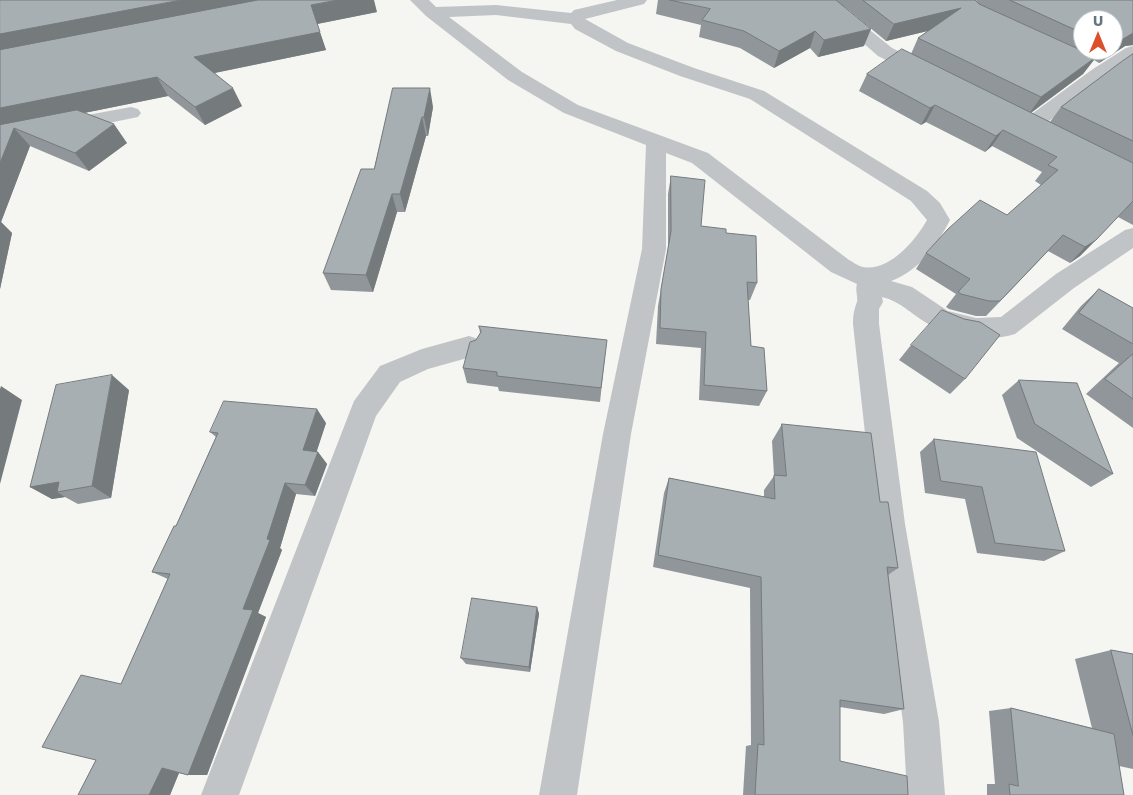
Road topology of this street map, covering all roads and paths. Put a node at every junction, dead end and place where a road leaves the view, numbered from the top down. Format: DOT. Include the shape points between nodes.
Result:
graph roads {
  1 [pos="638,0"];
  2 [pos="823,0"];
  3 [pos="425,6"];
  4 [pos="576,19"];
  5 [pos="1133,52"];
  6 [pos="1082,65"];
  7 [pos="1100,73"];
  8 [pos="938,78"];
  9 [pos="996,108"];
  10 [pos="131,113"];
  11 [pos="0,138"];
  12 [pos="656,143"];
  13 [pos="1133,236"];
  14 [pos="871,282"];
  15 [pos="470,347"];
  16 [pos="220,795"];
  17 [pos="558,795"];
  18 [pos="926,795"];
  1 -- 4 [label="street" via="580,14"];
  2 -- 8 [label="street" via="885,52"];
  3 -- 4 [label="street"];
  3 -- 12 [label="street" via="515,76 571,109"];
  4 -- 14 [label="street" via="587,29 622,47 757,95 919,196 939,220 931,236 894,270"];
  5 -- 7 [label="street"];
  6 -- 7 [label="street"];
  7 -- 9 [label="street" via="1039,129"];
  10 -- 11 [label="street"];
  12 -- 14 [label="street" via="700,158 840,266"];
  12 -- 17 [label="street" via="654,249 617,434"];
  13 -- 14 [label="street" via="1006,327 976,328 942,319 903,294"];
  14 -- 18 [label="street" via="866,324 890,524 921,722"];
  15 -- 16 [label="street" via="422,360 390,374 364,410"];
}
